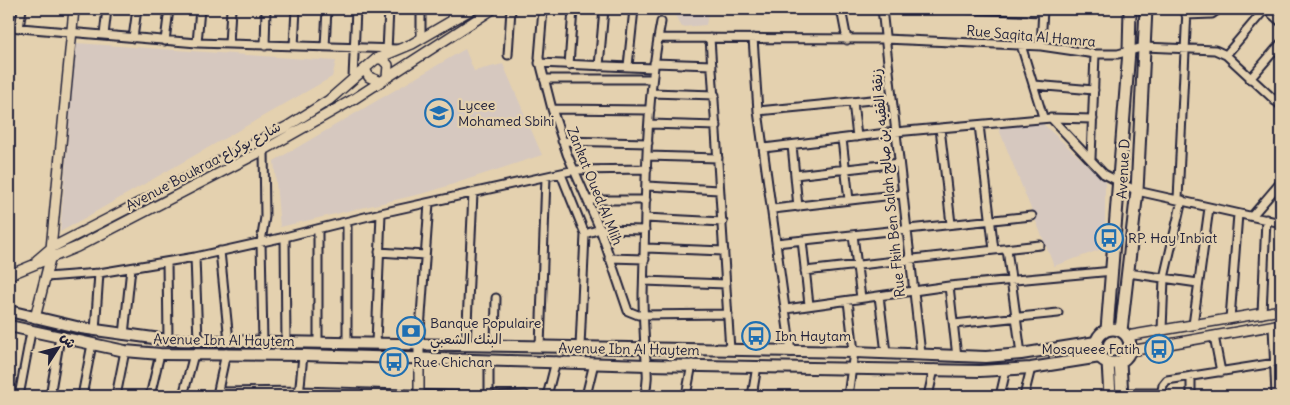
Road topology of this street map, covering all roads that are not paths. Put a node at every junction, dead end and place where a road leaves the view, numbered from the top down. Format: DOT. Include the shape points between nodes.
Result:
graph roads {
  1 [pos="22,9"];
  2 [pos="74,9"];
  3 [pos="107,9"];
  4 [pos="138,9"];
  5 [pos="169,9"];
  6 [pos="200,9"];
  7 [pos="230,9"];
  8 [pos="266,9"];
  9 [pos="296,9"];
  10 [pos="327,9"];
  11 [pos="356,9"];
  12 [pos="389,9"];
  13 [pos="421,9"];
  14 [pos="453,9"];
  15 [pos="472,9"];
  16 [pos="490,9"];
  17 [pos="511,9"];
  18 [pos="543,9"];
  19 [pos="573,9"];
  20 [pos="604,9"];
  21 [pos="634,9"];
  22 [pos="842,9"];
  23 [pos="882,9"];
  24 [pos="968,9"];
  25 [pos="1130,9"];
  26 [pos="1146,9"];
  27 [pos="1220,9"];
  28 [pos="1266,9"];
  29 [pos="1043,10"];
  30 [pos="1187,12"];
  31 [pos="452,21"];
  32 [pos="661,22"];
  33 [pos="1281,22"];
  34 [pos="9,27"];
  35 [pos="19,28"];
  36 [pos="72,33"];
  37 [pos="104,35"];
  38 [pos="133,38"];
  39 [pos="658,38"];
  40 [pos="710,38"];
  41 [pos="753,38"];
  42 [pos="421,39"];
  43 [pos="885,39"];
  44 [pos="847,40"];
  45 [pos="166,41"];
  46 [pos="197,43"];
  47 [pos="1281,43"];
  48 [pos="229,44"];
  49 [pos="1021,45"];
  50 [pos="265,46"];
  51 [pos="294,46"];
  52 [pos="1041,46"];
  53 [pos="325,47"];
  54 [pos="1144,47"];
  55 [pos="353,49"];
  56 [pos="1184,49"];
  57 [pos="387,51"];
  58 [pos="1129,51"];
  59 [pos="1094,54"];
  60 [pos="508,55"];
  61 [pos="1226,55"];
  62 [pos="376,59"];
  63 [pos="539,64"];
  64 [pos="569,65"];
  65 [pos="654,65"];
  66 [pos="712,65"];
  67 [pos="599,66"];
  68 [pos="628,66"];
  69 [pos="365,69"];
  70 [pos="353,78"];
  71 [pos="544,78"];
  72 [pos="383,79"];
  73 [pos="652,79"];
  74 [pos="1250,80"];
  75 [pos="1034,85"];
  76 [pos="1094,90"];
  77 [pos="651,93"];
  78 [pos="1281,94"];
  79 [pos="715,95"];
  80 [pos="892,98"];
  81 [pos="1275,101"];
  82 [pos="853,102"];
  83 [pos="1281,106"];
  84 [pos="552,109"];
  85 [pos="650,110"];
  86 [pos="758,111"];
  87 [pos="1043,117"];
  88 [pos="1051,118"];
  89 [pos="1093,120"];
  90 [pos="650,124"];
  91 [pos="979,125"];
  92 [pos="717,126"];
  93 [pos="940,128"];
  94 [pos="895,132"];
  95 [pos="857,137"];
  96 [pos="842,139"];
  97 [pos="562,141"];
  98 [pos="648,143"];
  99 [pos="792,144"];
  100 [pos="764,148"];
  101 [pos="264,150"];
  102 [pos="648,156"];
  103 [pos="718,158"];
  104 [pos="1091,158"];
  105 [pos="899,163"];
  106 [pos="647,169"];
  107 [pos="845,169"];
  108 [pos="575,170"];
  109 [pos="561,174"];
  110 [pos="795,175"];
  111 [pos="546,177"];
  112 [pos="1281,182"];
  113 [pos="1119,183"];
  114 [pos="647,186"];
  115 [pos="719,190"];
  116 [pos="1137,191"];
  117 [pos="473,193"];
  118 [pos="902,194"];
  119 [pos="1180,199"];
  120 [pos="588,200"];
  121 [pos="646,200"];
  122 [pos="849,200"];
  123 [pos="429,203"];
  124 [pos="798,207"];
  125 [pos="1209,208"];
  126 [pos="773,209"];
  127 [pos="381,213"];
  128 [pos="1238,214"];
  129 [pos="1032,216"];
  130 [pos="1252,216"];
  131 [pos="645,218"];
  132 [pos="989,219"];
  133 [pos="1266,219"];
  134 [pos="347,222"];
  135 [pos="723,222"];
  136 [pos="1281,223"];
  137 [pos="951,224"];
  138 [pos="600,228"];
  139 [pos="906,228"];
  140 [pos="318,229"];
  141 [pos="645,230"];
  142 [pos="584,234"];
  143 [pos="853,234"];
  144 [pos="285,237"];
  145 [pos="802,240"];
  146 [pos="261,242"];
  147 [pos="776,243"];
  148 [pos="1040,245"];
  149 [pos="51,248"];
  150 [pos="646,248"];
  151 [pos="1007,249"];
  152 [pos="994,250"];
  153 [pos="220,251"];
  154 [pos="724,251"];
  155 [pos="379,252"];
  156 [pos="425,255"];
  157 [pos="195,257"];
  158 [pos="50,258"];
  159 [pos="610,258"];
  160 [pos="645,258"];
  161 [pos="909,261"];
  162 [pos="167,262"];
  163 [pos="34,263"];
  164 [pos="857,266"];
  165 [pos="132,268"];
  166 [pos="805,271"];
  167 [pos="1113,271"];
  168 [pos="99,273"];
  169 [pos="1128,273"];
  170 [pos="9,275"];
  171 [pos="46,276"];
  172 [pos="1164,278"];
  173 [pos="644,281"];
  174 [pos="1010,282"];
  175 [pos="1198,283"];
  176 [pos="726,284"];
  177 [pos="949,286"];
  178 [pos="913,291"];
  179 [pos="879,296"];
  180 [pos="496,298"];
  181 [pos="861,298"];
  182 [pos="848,301"];
  183 [pos="809,305"];
  184 [pos="786,309"];
  185 [pos="1281,310"];
  186 [pos="9,311"];
  187 [pos="1058,313"];
  188 [pos="644,314"];
  189 [pos="728,314"];
  190 [pos="1262,314"];
  191 [pos="1016,316"];
  192 [pos="35,318"];
  193 [pos="1230,319"];
  194 [pos="954,324"];
  195 [pos="1192,325"];
  196 [pos="1277,325"];
  197 [pos="9,326"];
  198 [pos="95,330"];
  199 [pos="1107,330"];
  200 [pos="1162,330"];
  201 [pos="30,332"];
  202 [pos="1124,333"];
  203 [pos="124,335"];
  204 [pos="1214,336"];
  205 [pos="60,337"];
  206 [pos="168,340"];
  207 [pos="198,341"];
  208 [pos="229,342"];
  209 [pos="263,342"];
  210 [pos="286,342"];
  211 [pos="1096,342"];
  212 [pos="318,343"];
  213 [pos="92,344"];
  214 [pos="347,344"];
  215 [pos="376,344"];
  216 [pos="420,344"];
  217 [pos="466,346"];
  218 [pos="495,346"];
  219 [pos="540,347"];
  220 [pos="580,348"];
  221 [pos="645,349"];
  222 [pos="730,350"];
  223 [pos="125,351"];
  224 [pos="1130,351"];
  225 [pos="791,352"];
  226 [pos="854,352"];
  227 [pos="886,352"];
  228 [pos="226,353"];
  229 [pos="160,354"];
  230 [pos="194,354"];
  231 [pos="303,354"];
  232 [pos="921,354"];
  233 [pos="1021,354"];
  234 [pos="957,356"];
  235 [pos="420,359"];
  236 [pos="490,360"];
  237 [pos="556,361"];
  238 [pos="1109,361"];
  239 [pos="1278,362"];
  240 [pos="594,363"];
  241 [pos="692,364"];
  242 [pos="647,365"];
  243 [pos="757,366"];
  244 [pos="852,368"];
  245 [pos="1031,368"];
  246 [pos="934,369"];
  247 [pos="1006,370"];
  248 [pos="1221,372"];
  249 [pos="1191,376"];
  250 [pos="217,394"];
  251 [pos="249,394"];
  252 [pos="300,394"];
  253 [pos="525,395"];
  254 [pos="1122,395"];
  255 [pos="1161,395"];
  256 [pos="19,396"];
  257 [pos="50,396"];
  258 [pos="82,396"];
  259 [pos="116,396"];
  260 [pos="150,396"];
  261 [pos="183,396"];
  262 [pos="419,396"];
  263 [pos="472,396"];
  264 [pos="488,396"];
  265 [pos="496,396"];
  266 [pos="547,396"];
  267 [pos="586,396"];
  268 [pos="644,396"];
  269 [pos="686,396"];
  270 [pos="752,396"];
  271 [pos="848,396"];
  272 [pos="928,396"];
  273 [pos="1000,396"];
  274 [pos="1024,396"];
  275 [pos="1110,396"];
  276 [pos="1191,396"];
  277 [pos="1276,396"];
  1 -- 35 [label="street"];
  2 -- 36 [label="street"];
  3 -- 37 [label="street"];
  4 -- 38 [label="street"];
  5 -- 45 [label="street"];
  6 -- 46 [label="street"];
  7 -- 48 [label="street"];
  8 -- 50 [label="street"];
  9 -- 51 [label="street"];
  10 -- 53 [label="street"];
  11 -- 55 [label="street"];
  12 -- 57 [label="street"];
  13 -- 42 [label="street"];
  14 -- 31 [label="street"];
  15 -- 31 [label="street"];
  16 -- 72 [label="street, Avenue Boukraa شارع بوكراع"];
  17 -- 60 [label="street"];
  18 -- 63 [label="street, Zankat Oued Al Mlih"];
  19 -- 64 [label="street"];
  20 -- 67 [label="street"];
  21 -- 68 [label="street"];
  22 -- 44 [label="street"];
  23 -- 43 [label="street, Rue Fkih Ben Salah زنقة الفقيه بن صالح"];
  24 -- 29 [label="street"];
  25 -- 58 [label="main road, Avenue D"];
  26 -- 54 [label="main road, Avenue D"];
  27 -- 30 [label="street" via="1212,14"];
  28 -- 33 [label="street"];
  28 -- 61 [label="street"];
  29 -- 52 [label="street"];
  30 -- 56 [label="street"];
  31 -- 42 [label="street"];
  32 -- 39 [label="street"];
  34 -- 35 [label="street"];
  35 -- 36 [label="street"];
  36 -- 37 [label="street"];
  36 -- 149 [label="street"];
  37 -- 38 [label="street"];
  38 -- 45 [label="street"];
  39 -- 40 [label="street, Rue Saqita Al Hamra"];
  39 -- 65 [label="street"];
  40 -- 41 [label="street, Rue Saqita Al Hamra"];
  40 -- 66 [label="street"];
  41 -- 44 [label="street, Rue Saqita Al Hamra"];
  41 -- 86 [label="street"];
  42 -- 57 [label="street" via="401,49"];
  43 -- 44 [label="street, Rue Saqita Al Hamra"];
  43 -- 49 [label="street, Rue Saqita Al Hamra"];
  43 -- 80 [label="street, Rue Fkih Ben Salah زنقة الفقيه بن صالح"];
  45 -- 46 [label="street"];
  46 -- 48 [label="street"];
  47 -- 74 [label="street"];
  48 -- 50 [label="street"];
  49 -- 52 [label="street, Rue Saqita Al Hamra"];
  49 -- 75 [label="street"];
  50 -- 51 [label="street"];
  51 -- 53 [label="street"];
  52 -- 59 [label="street, Rue Saqita Al Hamra"];
  53 -- 55 [label="street"];
  54 -- 56 [label="street, Rue Saqita Al Hamra"];
  54 -- 58 [label="street, Rue Saqita Al Hamra"];
  54 -- 116 [label="main road, Avenue D"];
  55 -- 57 [label="street"];
  55 -- 70 [label="street"];
  56 -- 61 [label="street, Rue Saqita Al Hamra" via="1215,50"];
  56 -- 119 [label="street"];
  57 -- 62 [label="street"];
  58 -- 59 [label="street, Rue Saqita Al Hamra"];
  58 -- 113 [label="main road, Avenue D"];
  59 -- 76 [label="street"];
  61 -- 74 [label="street"];
  62 -- 69 [label="street"];
  62 -- 72 [label="street" via="382,59 388,65"];
  63 -- 64 [label="street"];
  63 -- 71 [label="street, Zankat Oued Al Mlih"];
  64 -- 67 [label="street"];
  65 -- 66 [label="street"];
  65 -- 68 [label="street"];
  65 -- 73 [label="street"];
  66 -- 79 [label="street"];
  67 -- 68 [label="street"];
  69 -- 70 [label="street, Avenue Boukraa شارع بوكراع"];
  69 -- 72 [label="street" via="369,77"];
  70 -- 149 [label="street, Avenue Boukraa شارع بوكراع" via="329,100 288,126"];
  71 -- 73 [label="street"];
  71 -- 84 [label="street, Zankat Oued Al Mlih"];
  72 -- 101 [label="street, Avenue Boukraa شارع بوكراع"];
  73 -- 77 [label="street"];
  74 -- 81 [label="street"];
  75 -- 76 [label="street"];
  75 -- 87 [label="street"];
  76 -- 89 [label="street"];
  77 -- 79 [label="street"];
  77 -- 85 [label="street"];
  78 -- 81 [label="street"];
  79 -- 92 [label="street"];
  80 -- 82 [label="street"];
  80 -- 94 [label="street, Rue Fkih Ben Salah زنقة الفقيه بن صالح"];
  81 -- 83 [label="street"];
  82 -- 86 [label="street"];
  82 -- 95 [label="street"];
  84 -- 85 [label="street"];
  84 -- 97 [label="street, Zankat Oued Al Mlih"];
  85 -- 90 [label="street"];
  86 -- 100 [label="street"];
  87 -- 88 [label="street"];
  87 -- 91 [label="street"];
  88 -- 89 [label="street"];
  88 -- 104 [label="street"];
  89 -- 104 [label="street"];
  90 -- 92 [label="street"];
  90 -- 98 [label="street"];
  91 -- 93 [label="street"];
  91 -- 132 [label="street"];
  92 -- 103 [label="street"];
  93 -- 94 [label="street"];
  93 -- 137 [label="street"];
  94 -- 95 [label="street"];
  94 -- 105 [label="street, Rue Fkih Ben Salah زنقة الفقيه بن صالح"];
  95 -- 96 [label="street"];
  96 -- 99 [label="street"];
  96 -- 107 [label="street"];
  97 -- 98 [label="street"];
  97 -- 108 [label="street, Zankat Oued Al Mlih"];
  98 -- 102 [label="street"];
  99 -- 100 [label="street"];
  99 -- 110 [label="street"];
  100 -- 126 [label="street"];
  101 -- 146 [label="street"];
  101 -- 158 [label="street, Avenue Boukraa شارع بوكراع"];
  102 -- 103 [label="street"];
  102 -- 106 [label="street"];
  103 -- 115 [label="street"];
  104 -- 113 [label="street" via="1100,170"];
  105 -- 107 [label="street"];
  105 -- 118 [label="street, Rue Fkih Ben Salah زنقة الفقيه بن صالح"];
  106 -- 108 [label="street"];
  106 -- 114 [label="street"];
  107 -- 110 [label="street"];
  107 -- 122 [label="street"];
  108 -- 109 [label="street"];
  108 -- 120 [label="street, Zankat Oued Al Mlih"];
  109 -- 111 [label="street"];
  109 -- 142 [label="street"];
  110 -- 124 [label="street"];
  111 -- 117 [label="street"];
  111 -- 219 [label="street"];
  112 -- 130 [label="street"];
  113 -- 116 [label="street"];
  113 -- 167 [label="main road, Avenue D"];
  114 -- 115 [label="street"];
  114 -- 121 [label="street"];
  115 -- 135 [label="street"];
  116 -- 119 [label="street"];
  116 -- 169 [label="main road, Avenue D"];
  117 -- 123 [label="street"];
  117 -- 217 [label="street"];
  118 -- 122 [label="street"];
  118 -- 139 [label="street, Rue Fkih Ben Salah زنقة الفقيه بن صالح"];
  119 -- 125 [label="street"];
  119 -- 172 [label="street"];
  120 -- 121 [label="street"];
  120 -- 138 [label="street, Zankat Oued Al Mlih"];
  121 -- 131 [label="street"];
  122 -- 124 [label="street"];
  123 -- 127 [label="street"];
  123 -- 156 [label="street"];
  124 -- 126 [label="street"];
  125 -- 128 [label="street"];
  125 -- 175 [label="street"];
  126 -- 147 [label="street"];
  127 -- 134 [label="street"];
  127 -- 155 [label="street"];
  128 -- 130 [label="street"];
  128 -- 193 [label="street"];
  129 -- 132 [label="street"];
  130 -- 133 [label="street"];
  131 -- 135 [label="street"];
  131 -- 141 [label="street"];
  132 -- 137 [label="street"];
  132 -- 152 [label="street"];
  133 -- 136 [label="street"];
  133 -- 190 [label="street"];
  134 -- 140 [label="street"];
  134 -- 214 [label="street"];
  135 -- 154 [label="street"];
  137 -- 139 [label="street"];
  138 -- 141 [label="street"];
  138 -- 142 [label="street"];
  138 -- 159 [label="street, Zankat Oued Al Mlih"];
  139 -- 143 [label="street"];
  139 -- 161 [label="street, Rue Fkih Ben Salah زنقة الفقيه بن صالح"];
  140 -- 144 [label="street"];
  140 -- 212 [label="street"];
  141 -- 150 [label="street"];
  142 -- 220 [label="street"];
  143 -- 145 [label="street"];
  143 -- 164 [label="street"];
  144 -- 146 [label="street"];
  144 -- 210 [label="street"];
  145 -- 147 [label="street"];
  145 -- 166 [label="street"];
  146 -- 153 [label="street"];
  146 -- 209 [label="street"];
  147 -- 184 [label="street"];
  148 -- 151 [label="street"];
  149 -- 158 [label="street"];
  149 -- 163 [label="street, Avenue Boukraa شارع بوكراع"];
  150 -- 154 [label="street"];
  150 -- 160 [label="street"];
  151 -- 152 [label="street"];
  151 -- 174 [label="street"];
  152 -- 161 [label="street"];
  153 -- 157 [label="street"];
  153 -- 208 [label="street"];
  154 -- 176 [label="street"];
  155 -- 156 [label="street"];
  155 -- 215 [label="street"];
  156 -- 216 [label="street"];
  157 -- 162 [label="street"];
  157 -- 207 [label="street"];
  158 -- 163 [label="street, Avenue Boukraa شارع بوكراع"];
  158 -- 171 [label="street"];
  159 -- 160 [label="street"];
  159 -- 188 [label="street, Zankat Oued Al Mlih" via="628,311 634,315"];
  160 -- 173 [label="street"];
  161 -- 164 [label="street"];
  161 -- 178 [label="street, Rue Fkih Ben Salah زنقة الفقيه بن صالح"];
  162 -- 165 [label="street"];
  162 -- 206 [label="street"];
  163 -- 170 [label="street, Avenue Boukraa شارع بوكراع"];
  164 -- 166 [label="street"];
  164 -- 181 [label="street"];
  165 -- 168 [label="street"];
  165 -- 203 [label="street"];
  166 -- 183 [label="street"];
  167 -- 174 [label="street"];
  167 -- 199 [label="main road, Avenue D"];
  168 -- 171 [label="street"];
  168 -- 198 [label="street"];
  169 -- 172 [label="street"];
  169 -- 202 [label="main road, Avenue D"];
  171 -- 192 [label="street"];
  172 -- 175 [label="street"];
  172 -- 200 [label="street"];
  173 -- 176 [label="street"];
  173 -- 188 [label="street"];
  174 -- 177 [label="street"];
  174 -- 191 [label="street"];
  175 -- 195 [label="street"];
  176 -- 189 [label="street"];
  177 -- 178 [label="street"];
  177 -- 194 [label="street"];
  178 -- 179 [label="street"];
  178 -- 232 [label="street, Rue Fkih Ben Salah زنقة الفقيه بن صالح"];
  179 -- 181 [label="street"];
  179 -- 227 [label="street"];
  180 -- 218 [label="street"];
  181 -- 182 [label="street"];
  182 -- 183 [label="street"];
  182 -- 226 [label="street"];
  183 -- 184 [label="street"];
  184 -- 225 [label="street"];
  185 -- 190 [label="street"];
  186 -- 192 [label="main road, Avenue Ibn Al Haytem"];
  187 -- 191 [label="street"];
  188 -- 189 [label="street"];
  188 -- 221 [label="street"];
  189 -- 222 [label="street"];
  190 -- 193 [label="street"];
  191 -- 194 [label="street"];
  191 -- 233 [label="street"];
  192 -- 198 [label="main road, Avenue Ibn Al Haytem"];
  193 -- 195 [label="street"];
  194 -- 234 [label="street"];
  195 -- 200 [label="street"];
  196 -- 204 [label="street"];
  196 -- 239 [label="street"];
  197 -- 201 [label="main road, Avenue Ibn Al Haytem"];
  198 -- 203 [label="main road, Avenue Ibn Al Haytem"];
  199 -- 202 [label="main road"];
  199 -- 211 [label="main road"];
  200 -- 202 [label="street"];
  201 -- 205 [label="main road, Avenue Ibn Al Haytem"];
  201 -- 256 [label="street"];
  202 -- 224 [label="main road"];
  203 -- 206 [label="main road, Avenue Ibn Al Haytem"];
  204 -- 224 [label="street"];
  204 -- 248 [label="street"];
  205 -- 213 [label="main road, Avenue Ibn Al Haytem"];
  205 -- 257 [label="street"];
  206 -- 207 [label="main road, Avenue Ibn Al Haytem"];
  207 -- 208 [label="main road, Avenue Ibn Al Haytem"];
  208 -- 209 [label="main road, Avenue Ibn Al Haytem"];
  209 -- 210 [label="main road, Avenue Ibn Al Haytem"];
  210 -- 212 [label="main road, Avenue Ibn Al Haytem"];
  211 -- 233 [label="main road, Avenue Ibn Al Haytem"];
  211 -- 238 [label="main road"];
  212 -- 214 [label="main road, Avenue Ibn Al Haytem"];
  213 -- 223 [label="main road, Avenue Ibn Al Haytem"];
  213 -- 258 [label="street"];
  214 -- 215 [label="main road, Avenue Ibn Al Haytem"];
  215 -- 216 [label="main road, Avenue Ibn Al Haytem"];
  216 -- 217 [label="main road, Avenue Ibn Al Haytem"];
  216 -- 235 [label="street"];
  217 -- 218 [label="main road, Avenue Ibn Al Haytem"];
  218 -- 219 [label="main road, Avenue Ibn Al Haytem"];
  219 -- 220 [label="main road, Avenue Ibn Al Haytem"];
  220 -- 221 [label="main road, Avenue Ibn Al Haytem"];
  221 -- 222 [label="main road, Avenue Ibn Al Haytem"];
  221 -- 242 [label="street"];
  222 -- 225 [label="main road, Avenue Ibn Al Haytem"];
  223 -- 229 [label="main road, Avenue Ibn Al Haytem"];
  223 -- 259 [label="street"];
  224 -- 238 [label="main road"];
  225 -- 226 [label="main road, Avenue Ibn Al Haytem"];
  226 -- 227 [label="main road, Avenue Ibn Al Haytem"];
  226 -- 244 [label="street"];
  227 -- 232 [label="main road, Avenue Ibn Al Haytem"];
  228 -- 230 [label="main road, Avenue Ibn Al Haytem"];
  228 -- 231 [label="main road, Avenue Ibn Al Haytem"];
  228 -- 250 [label="street"];
  229 -- 230 [label="main road, Avenue Ibn Al Haytem"];
  229 -- 260 [label="street"];
  230 -- 261 [label="street"];
  231 -- 235 [label="main road, Avenue Ibn Al Haytem"];
  231 -- 252 [label="street"];
  232 -- 234 [label="main road, Avenue Ibn Al Haytem"];
  233 -- 234 [label="main road, Avenue Ibn Al Haytem"];
  235 -- 236 [label="main road, Avenue Ibn Al Haytem"];
  235 -- 262 [label="street"];
  236 -- 237 [label="main road, Avenue Ibn Al Haytem"];
  236 -- 264 [label="street"];
  237 -- 240 [label="main road, Avenue Ibn Al Haytem"];
  237 -- 266 [label="street"];
  238 -- 245 [label="main road, Avenue Ibn Al Haytem"];
  238 -- 254 [label="main road"];
  238 -- 275 [label="main road"];
  239 -- 248 [label="street"];
  239 -- 277 [label="street"];
  240 -- 242 [label="main road, Avenue Ibn Al Haytem"];
  240 -- 267 [label="street"];
  241 -- 242 [label="main road, Avenue Ibn Al Haytem"];
  241 -- 243 [label="main road, Avenue Ibn Al Haytem"];
  241 -- 269 [label="street"];
  242 -- 268 [label="street"];
  243 -- 244 [label="main road, Avenue Ibn Al Haytem"];
  243 -- 270 [label="street"];
  244 -- 246 [label="main road, Avenue Ibn Al Haytem"];
  244 -- 271 [label="street"];
  245 -- 247 [label="main road, Avenue Ibn Al Haytem"];
  245 -- 274 [label="street"];
  246 -- 247 [label="main road, Avenue Ibn Al Haytem"];
  246 -- 272 [label="street"];
  247 -- 273 [label="street"];
  248 -- 249 [label="street"];
  249 -- 255 [label="street" via="1167,380"];
  249 -- 276 [label="street"];
  250 -- 251 [label="street"];
  251 -- 252 [label="street"];
  252 -- 262 [label="street"];
  253 -- 265 [label="street"];
  254 -- 255 [label="street"];
  262 -- 263 [label="street"];
}
